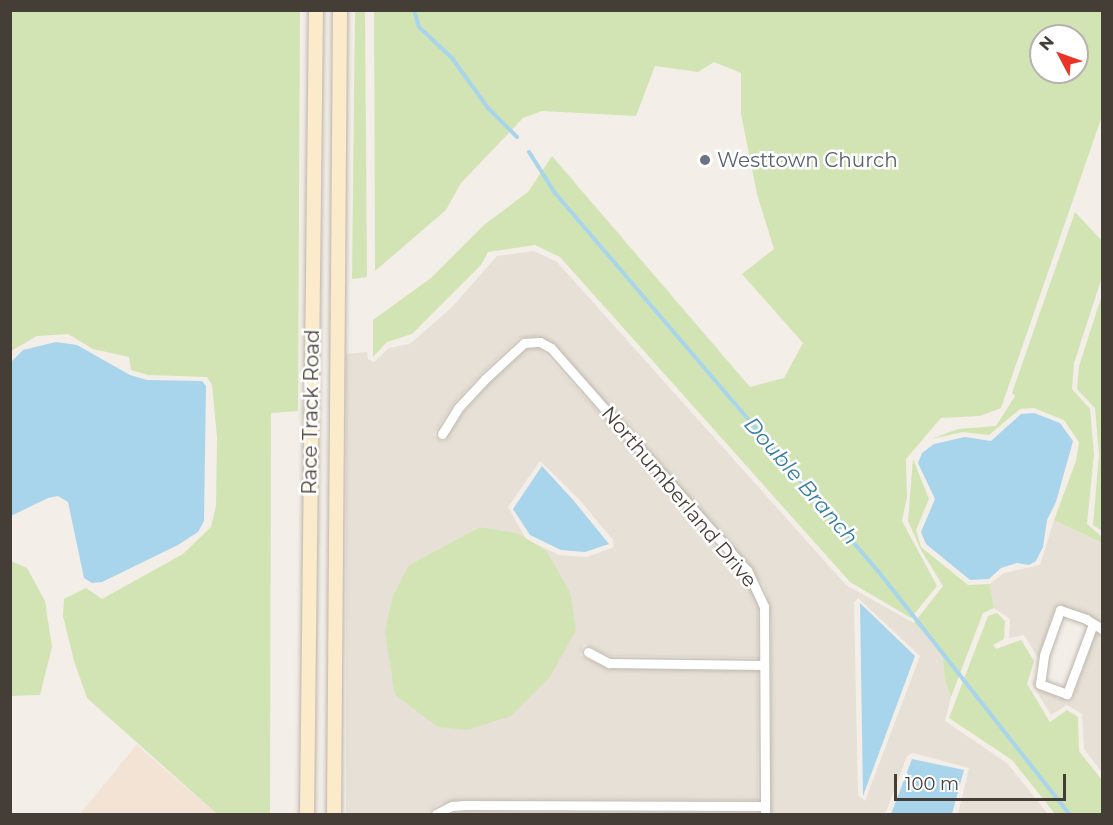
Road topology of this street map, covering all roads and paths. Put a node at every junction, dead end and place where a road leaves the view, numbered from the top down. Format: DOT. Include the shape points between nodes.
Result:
graph roads {
  1 [pos="316,10"];
  2 [pos="340,14"];
  3 [pos="338,298"];
  4 [pos="313,301"];
  5 [pos="442,434"];
  6 [pos="1093,624"];
  7 [pos="1102,629"];
  8 [pos="588,652"];
  9 [pos="764,665"];
  10 [pos="764,810"];
  11 [pos="307,814"];
  12 [pos="334,814"];
  13 [pos="436,814"];
  1 -- 4 [label="main road, Race Track Road"];
  2 -- 3 [label="main road, Race Track Road"];
  3 -- 4 [label="main road"];
  3 -- 12 [label="main road, Race Track Road"];
  4 -- 11 [label="main road, Race Track Road"];
  5 -- 9 [label="street, Northumberland Drive" via="458,408 524,343 540,342 551,348 747,570 764,606"];
  6 -- 6 [label="street" via="1067,694 1040,684 1044,655 1060,610"];
  6 -- 7 [label="street"];
  8 -- 9 [label="street" via="609,663"];
  9 -- 10 [label="street, Northumberland Drive"];
  10 -- 13 [label="street" via="465,805"];
}
